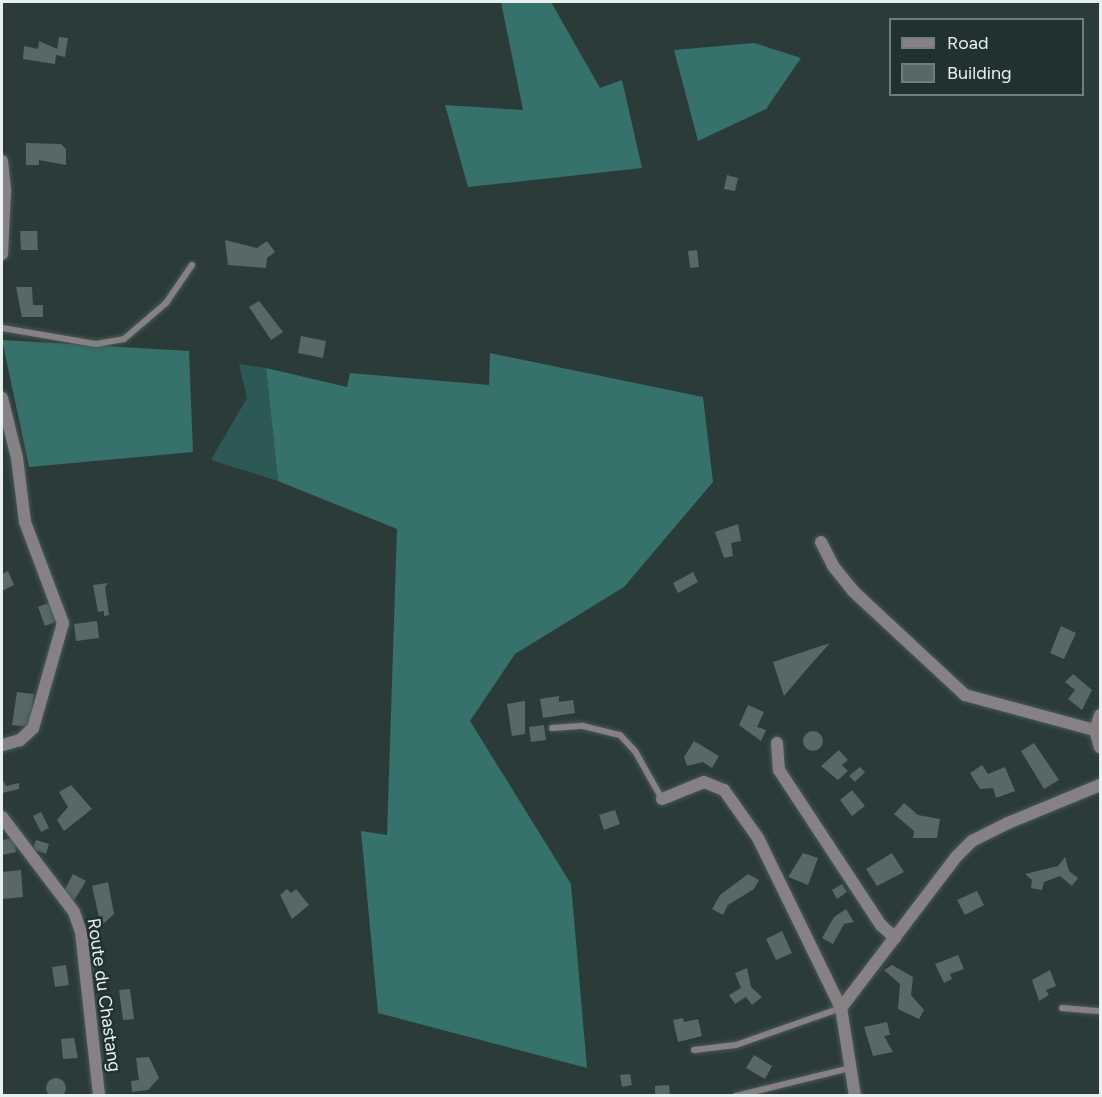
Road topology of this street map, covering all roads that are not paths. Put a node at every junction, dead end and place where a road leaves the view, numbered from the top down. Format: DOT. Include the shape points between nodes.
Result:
graph roads {
  1 [pos="2,161"];
  2 [pos="2,254"];
  3 [pos="192,265"];
  4 [pos="2,328"];
  5 [pos="2,398"];
  6 [pos="821,542"];
  7 [pos="1101,715"];
  8 [pos="552,728"];
  9 [pos="1095,730"];
  10 [pos="777,743"];
  11 [pos="2,745"];
  12 [pos="1101,747"];
  13 [pos="1101,785"];
  14 [pos="662,799"];
  15 [pos="2,817"];
  16 [pos="895,938"];
  17 [pos="841,1008"];
  18 [pos="1062,1008"];
  19 [pos="1101,1011"];
  20 [pos="694,1050"];
  21 [pos="850,1068"];
  22 [pos="99,1095"];
  23 [pos="736,1095"];
  24 [pos="855,1095"];
  1 -- 2 [label="street"];
  3 -- 4 [label="lane" via="166,303 124,339 96,344"];
  5 -- 11 [label="street" via="25,522 63,623 33,728 20,740"];
  6 -- 9 [label="street" via="833,566 853,591 965,695"];
  7 -- 9 [label="street"];
  8 -- 14 [label="lane" via="583,726 620,735 635,751"];
  9 -- 12 [label="street"];
  10 -- 16 [label="street" via="779,770 881,925"];
  13 -- 16 [label="street" via="972,841"];
  14 -- 17 [label="street" via="704,782 724,790 758,838"];
  15 -- 22 [label="street, Route du Chastang" via="75,912 81,932"];
  16 -- 17 [label="street"];
  17 -- 20 [label="lane" via="736,1045"];
  17 -- 21 [label="street"];
  18 -- 19 [label="lane"];
  21 -- 23 [label="lane"];
  21 -- 24 [label="street"];
}
